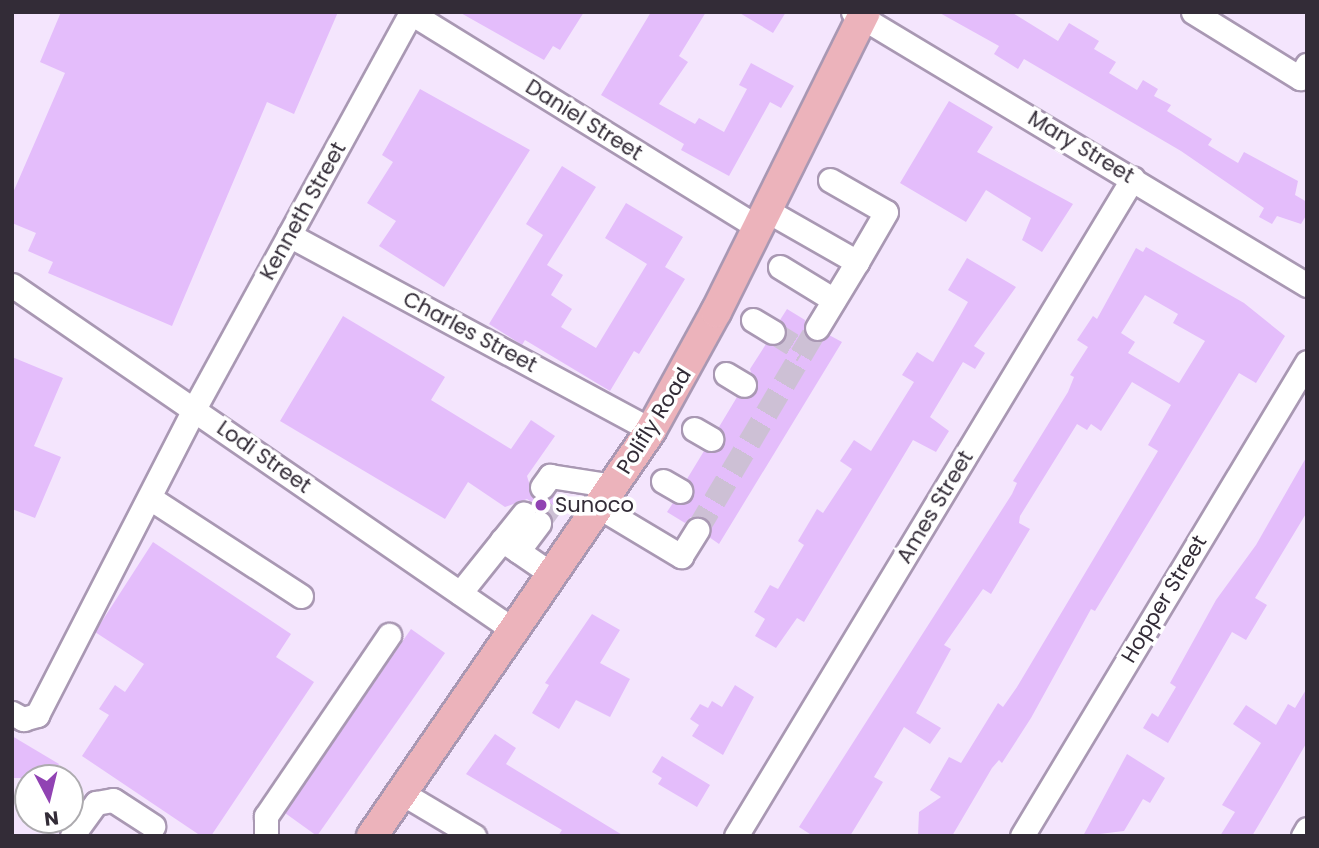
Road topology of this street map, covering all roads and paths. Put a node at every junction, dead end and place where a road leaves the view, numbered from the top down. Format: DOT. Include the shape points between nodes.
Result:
graph roads {
  1 [pos="1193,12"];
  2 [pos="411,13"];
  3 [pos="860,14"];
  4 [pos="1307,65"];
  5 [pos="1133,178"];
  6 [pos="830,180"];
  7 [pos="762,219"];
  8 [pos="289,235"];
  9 [pos="857,262"];
  10 [pos="780,267"];
  11 [pos="12,285"];
  12 [pos="1307,285"];
  13 [pos="834,300"];
  14 [pos="753,320"];
  15 [pos="817,328"];
  16 [pos="773,332"];
  17 [pos="1307,362"];
  18 [pos="194,409"];
  19 [pos="651,430"];
  20 [pos="557,488"];
  21 [pos="606,496"];
  22 [pos="150,498"];
  23 [pos="532,518"];
  24 [pos="697,530"];
  25 [pos="510,545"];
  26 [pos="553,575"];
  27 [pos="460,593"];
  28 [pos="301,596"];
  29 [pos="515,631"];
  30 [pos="389,635"];
  31 [pos="12,713"];
  32 [pos="402,793"];
  33 [pos="1307,829"];
  34 [pos="156,832"];
  35 [pos="72,836"];
  36 [pos="266,836"];
  37 [pos="372,836"];
  38 [pos="474,836"];
  39 [pos="736,836"];
  40 [pos="1022,836"];
  41 [pos="1303,836"];
  1 -- 4 [label="street" via="1300,78"];
  2 -- 7 [label="street, Daniel Street"];
  2 -- 8 [label="street, Kenneth Street"];
  3 -- 5 [label="street, Mary Street"];
  3 -- 7 [label="main road, Polifly Road"];
  5 -- 12 [label="street, Mary Street"];
  5 -- 39 [label="street, Ames Street"];
  6 -- 9 [label="street" via="886,212"];
  7 -- 9 [label="street, Daniel Street"];
  7 -- 19 [label="main road, Polifly Road"];
  8 -- 18 [label="street, Kenneth Street"];
  8 -- 19 [label="street, Charles Street"];
  9 -- 13 [label="street"];
  10 -- 13 [label="street"];
  11 -- 18 [label="street, Lodi Street"];
  13 -- 15 [label="street"];
  14 -- 16 [label="street"];
  17 -- 40 [label="street, Hopper Street"];
  18 -- 22 [label="street, Kenneth Street"];
  18 -- 27 [label="street, Lodi Street"];
  19 -- 21 [label="main road, Polifly Road"];
  20 -- 21 [label="street"];
  21 -- 24 [label="street" via="681,556"];
  21 -- 26 [label="main road, Polifly Road"];
  22 -- 28 [label="street"];
  22 -- 31 [label="street, Kenneth Street" via="37,715 23,719"];
  23 -- 25 [label="street"];
  25 -- 26 [label="street"];
  25 -- 27 [label="street"];
  26 -- 29 [label="main road, Polifly Road"];
  27 -- 29 [label="street, Lodi Street"];
  29 -- 32 [label="main road, Polifly Road"];
  30 -- 36 [label="street" via="266,816"];
  32 -- 37 [label="main road, Polifly Road"];
  32 -- 38 [label="street"];
  33 -- 41 [label="street"];
  34 -- 35 [label="street" via="113,800 96,803"];
}
